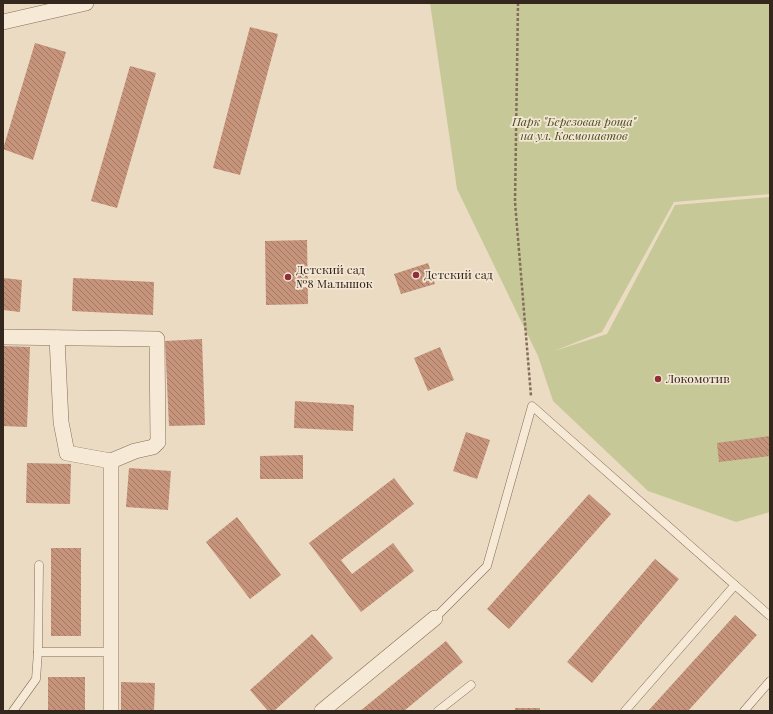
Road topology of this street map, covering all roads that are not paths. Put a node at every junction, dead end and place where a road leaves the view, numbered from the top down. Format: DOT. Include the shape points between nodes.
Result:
graph roads {
  1 [pos="86,3"];
  2 [pos="3,22"];
  3 [pos="3,337"];
  4 [pos="56,338"];
  5 [pos="111,461"];
  6 [pos="39,565"];
  7 [pos="735,585"];
  8 [pos="770,616"];
  9 [pos="435,618"];
  10 [pos="38,652"];
  11 [pos="111,652"];
  12 [pos="770,681"];
  13 [pos="471,685"];
  14 [pos="13,711"];
  15 [pos="111,711"];
  16 [pos="322,711"];
  17 [pos="438,711"];
  18 [pos="625,711"];
  19 [pos="744,711"];
  1 -- 2 [label="street"];
  3 -- 4 [label="street"];
  4 -- 5 [label="street" via="61,422 68,453"];
  4 -- 5 [label="street" via="157,339 158,442 153,447"];
  5 -- 11 [label="street"];
  6 -- 10 [label="lane"];
  7 -- 8 [label="lane"];
  7 -- 9 [label="lane" via="532,406 487,566"];
  7 -- 18 [label="lane"];
  9 -- 16 [label="street"];
  10 -- 11 [label="lane"];
  10 -- 14 [label="lane" via="36,679"];
  11 -- 15 [label="street"];
  12 -- 19 [label="lane"];
  13 -- 17 [label="lane"];
}
